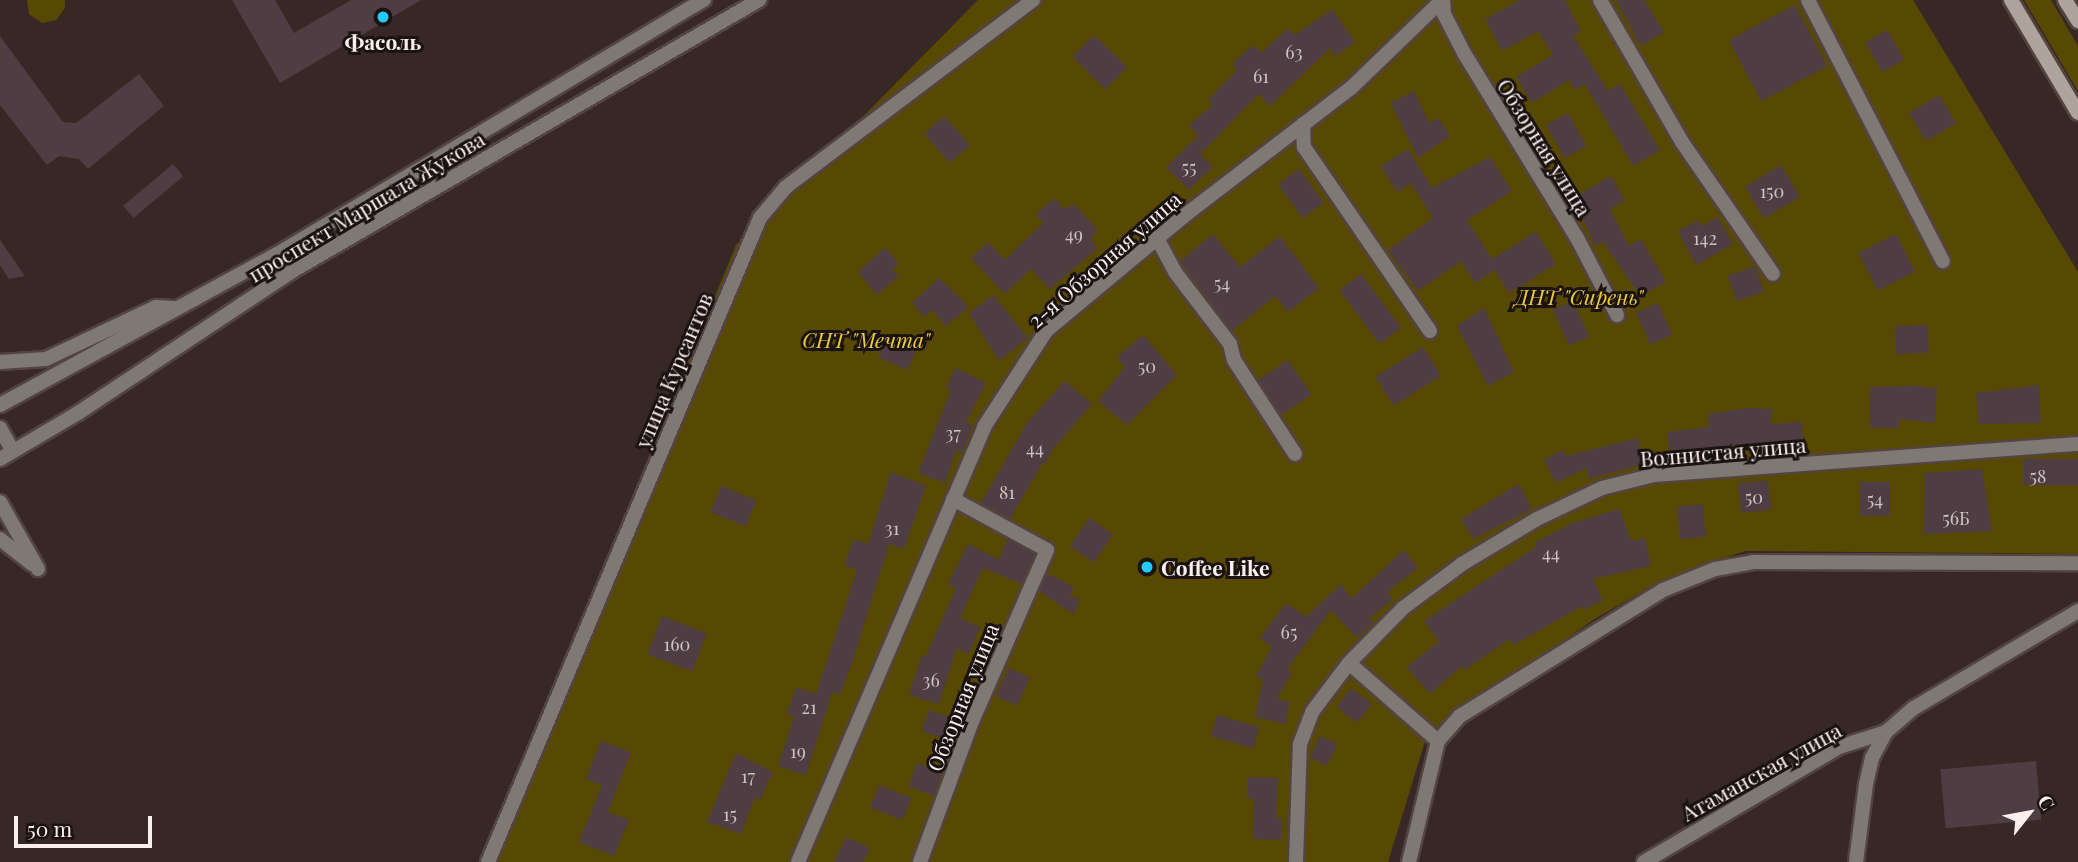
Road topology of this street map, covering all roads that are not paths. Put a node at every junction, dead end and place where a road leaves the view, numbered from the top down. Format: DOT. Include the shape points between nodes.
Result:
graph roads {
  1 [pos="704,0"];
  2 [pos="759,0"];
  3 [pos="1034,0"];
  4 [pos="1443,0"];
  5 [pos="1600,0"];
  6 [pos="1808,0"];
  7 [pos="2011,0"];
  8 [pos="2065,0"];
  9 [pos="2078,21"];
  10 [pos="2078,113"];
  11 [pos="1303,124"];
  12 [pos="1157,238"];
  13 [pos="1943,261"];
  14 [pos="1773,274"];
  15 [pos="175,308"];
  16 [pos="1617,315"];
  17 [pos="1430,331"];
  18 [pos="0,362"];
  19 [pos="0,405"];
  20 [pos="0,428"];
  21 [pos="2078,444"];
  22 [pos="13,451"];
  23 [pos="1295,454"];
  24 [pos="0,459"];
  25 [pos="953,499"];
  26 [pos="0,502"];
  27 [pos="0,539"];
  28 [pos="2078,563"];
  29 [pos="2078,611"];
  30 [pos="1349,663"];
  31 [pos="1886,732"];
  32 [pos="1438,741"];
  33 [pos="488,862"];
  34 [pos="798,862"];
  35 [pos="920,862"];
  36 [pos="1296,862"];
  37 [pos="1409,862"];
  38 [pos="1644,862"];
  39 [pos="1856,862"];
  1 -- 15 [label="street, проспект Маршала Жукова" via="296,243"];
  2 -- 22 [label="street, проспект Маршала Жукова" via="294,270"];
  3 -- 33 [label="street, улица Курсантов" via="786,187 760,218"];
  4 -- 11 [label="street, 2-я Обзорная улица" via="1351,88"];
  4 -- 16 [label="street, Обзорная улица" via="1444,14 1464,53 1577,238"];
  5 -- 14 [label="street" via="1682,142"];
  6 -- 13 [label="street"];
  7 -- 10 [label="street"];
  8 -- 9 [label="street"];
  11 -- 12 [label="street, 2-я Обзорная улица"];
  11 -- 17 [label="street" via="1304,147 1405,301"];
  12 -- 23 [label="street" via="1175,272 1230,344 1234,360"];
  12 -- 25 [label="street, 2-я Обзорная улица" via="1046,331 984,427"];
  15 -- 18 [label="street" via="156,307 46,359"];
  15 -- 19 [label="street, проспект Маршала Жукова"];
  20 -- 22 [label="street"];
  21 -- 30 [label="street, Волнистая улица" via="1654,475 1602,488 1536,519 1462,564 1403,608"];
  22 -- 24 [label="street, проспект Маршала Жукова"];
  25 -- 34 [label="street, 2-я Обзорная улица"];
  25 -- 35 [label="street, Обзорная улица" via="1047,550 971,724"];
  26 -- 27 [label="street" via="38,569"];
  28 -- 32 [label="street" via="1753,562 1715,569 1664,590 1471,709"];
  29 -- 31 [label="street, Атаманская улица" via="1914,708"];
  30 -- 32 [label="street"];
  30 -- 36 [label="street, Волнистая улица" via="1312,712 1300,744"];
  31 -- 38 [label="street, Атаманская улица" via="1839,747"];
  31 -- 39 [label="street" via="1872,758 1866,783"];
  32 -- 37 [label="street"];
}
